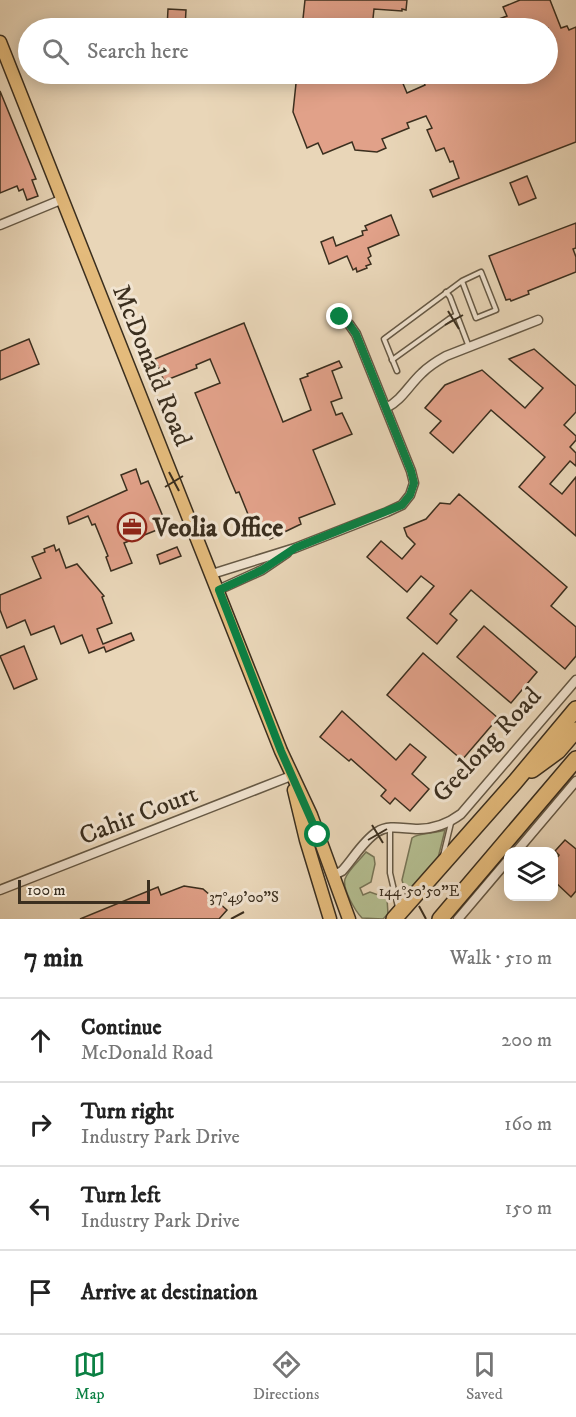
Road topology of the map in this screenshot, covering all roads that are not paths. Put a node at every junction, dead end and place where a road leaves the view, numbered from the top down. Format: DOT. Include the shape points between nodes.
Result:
graph roads {
  1 [pos="0,42"];
  2 [pos="63,199"];
  3 [pos="0,225"];
  4 [pos="462,280"];
  5 [pos="446,292"];
  6 [pos="457,315"];
  7 [pos="340,317"];
  8 [pos="538,320"];
  9 [pos="470,347"];
  10 [pos="392,360"];
  11 [pos="397,370"];
  12 [pos="386,408"];
  13 [pos="295,548"];
  14 [pos="212,574"];
  15 [pos="219,590"];
  16 [pos="576,680"];
  17 [pos="576,709"];
  18 [pos="576,730"];
  19 [pos="576,759"];
  20 [pos="291,774"];
  21 [pos="576,781"];
  22 [pos="515,782"];
  23 [pos="452,820"];
  24 [pos="390,828"];
  25 [pos="520,847"];
  26 [pos="504,865"];
  27 [pos="440,869"];
  28 [pos="334,875"];
  29 [pos="318,881"];
  30 [pos="0,890"];
  31 [pos="347,913"];
  32 [pos="328,916"];
  33 [pos="397,916"];
  34 [pos="356,919"];
  35 [pos="440,919"];
  36 [pos="458,919"];
  1 -- 2 [label="main road, McDonald Road"];
  2 -- 3 [label="street"];
  2 -- 14 [label="main road, McDonald Road"];
  4 -- 4 [label="lane" via="481,272 496,310 476,318"];
  4 -- 5 [label="lane"];
  5 -- 6 [label="lane"];
  5 -- 10 [label="lane" via="384,339"];
  6 -- 9 [label="lane"];
  6 -- 10 [label="lane"];
  7 -- 12 [label="street" via="356,334"];
  8 -- 9 [label="street"];
  9 -- 12 [label="street" via="433,364 399,400"];
  10 -- 11 [label="lane"];
  12 -- 13 [label="street" via="411,471 414,483 410,495 402,505 387,512"];
  13 -- 14 [label="street"];
  13 -- 15 [label="street" via="262,570"];
  14 -- 15 [label="main road, McDonald Road"];
  15 -- 20 [label="main road, McDonald Road"];
  16 -- 23 [label="street, Geelong Road"];
  17 -- 22 [label="highway, Geelong Road"];
  18 -- 22 [label="highway" via="555,754"];
  19 -- 35 [label="highway"];
  20 -- 28 [label="main road, McDonald Road"];
  20 -- 29 [label="main road, McDonald Road"];
  20 -- 30 [label="street, Cahir Court"];
  21 -- 25 [label="street"];
  22 -- 27 [label="highway, Geelong Road"];
  23 -- 24 [label="street, Geelong Road" via="426,829"];
  23 -- 27 [label="lane"];
  24 -- 28 [label="street" via="374,834"];
  24 -- 33 [label="lane" via="390,873"];
  26 -- 36 [label="street"];
  27 -- 33 [label="highway, Geelong Road"];
  28 -- 29 [label="main road"];
  28 -- 31 [label="main road, McDonald Road"];
  29 -- 32 [label="main road, McDonald Road"];
  31 -- 34 [label="main road"];
}
